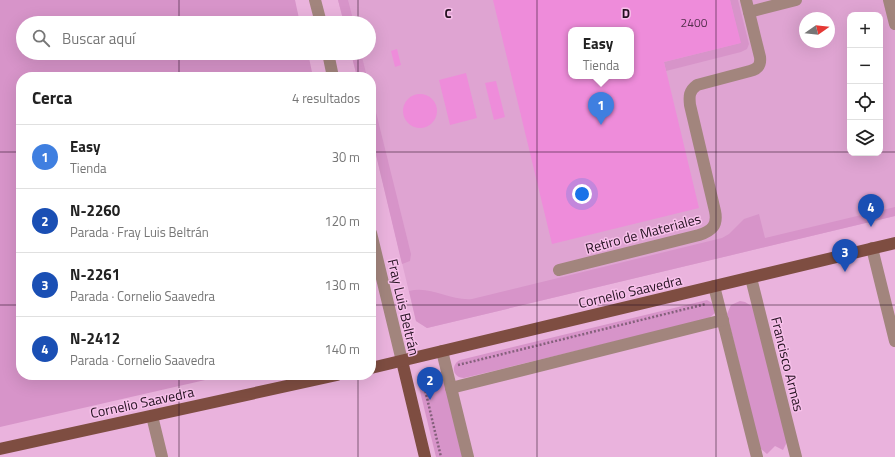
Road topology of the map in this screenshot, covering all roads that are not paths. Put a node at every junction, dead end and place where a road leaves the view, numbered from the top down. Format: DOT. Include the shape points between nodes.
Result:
graph roads {
  1 [pos="315,0"];
  2 [pos="796,0"];
  3 [pos="889,0"];
  4 [pos="747,6"];
  5 [pos="318,16"];
  6 [pos="895,24"];
  7 [pos="330,60"];
  8 [pos="333,72"];
  9 [pos="895,243"];
  10 [pos="872,248"];
  11 [pos="376,254"];
  12 [pos="559,270"];
  13 [pos="751,278"];
  14 [pos="714,286"];
  15 [pos="723,320"];
  16 [pos="895,341"];
  17 [pos="442,351"];
  18 [pos="402,361"];
  19 [pos="376,367"];
  20 [pos="314,380"];
  21 [pos="451,388"];
  22 [pos="152,416"];
  23 [pos="0,449"];
  24 [pos="162,457"];
  25 [pos="425,457"];
  26 [pos="468,457"];
  27 [pos="757,457"];
  28 [pos="796,457"];
  1 -- 5 [label="street"];
  2 -- 4 [label="street"];
  3 -- 6 [label="street"];
  4 -- 12 [label="street, Retiro de Materiales" via="761,61 758,68 702,83 692,88 690,93 690,105 715,211 714,226 699,235"];
  7 -- 8 [label="street"];
  9 -- 10 [label="main road, Cornelio Saavedra"];
  10 -- 13 [label="main road, Cornelio Saavedra"];
  10 -- 16 [label="street"];
  11 -- 18 [label="street, Fray Luis Beltrán"];
  13 -- 14 [label="main road, Cornelio Saavedra"];
  13 -- 28 [label="street, Francisco Armas"];
  14 -- 15 [label="street"];
  14 -- 17 [label="main road, Cornelio Saavedra"];
  15 -- 21 [label="street"];
  15 -- 27 [label="street"];
  17 -- 18 [label="main road, Cornelio Saavedra"];
  17 -- 21 [label="street, Fray Luis Beltrán"];
  18 -- 19 [label="main road, Cornelio Saavedra"];
  18 -- 25 [label="main road, Fray Luis Beltrán"];
  20 -- 22 [label="main road, Cornelio Saavedra"];
  21 -- 26 [label="street, Fray Luis Beltrán"];
  22 -- 23 [label="main road, Cornelio Saavedra"];
  22 -- 24 [label="street"];
}
